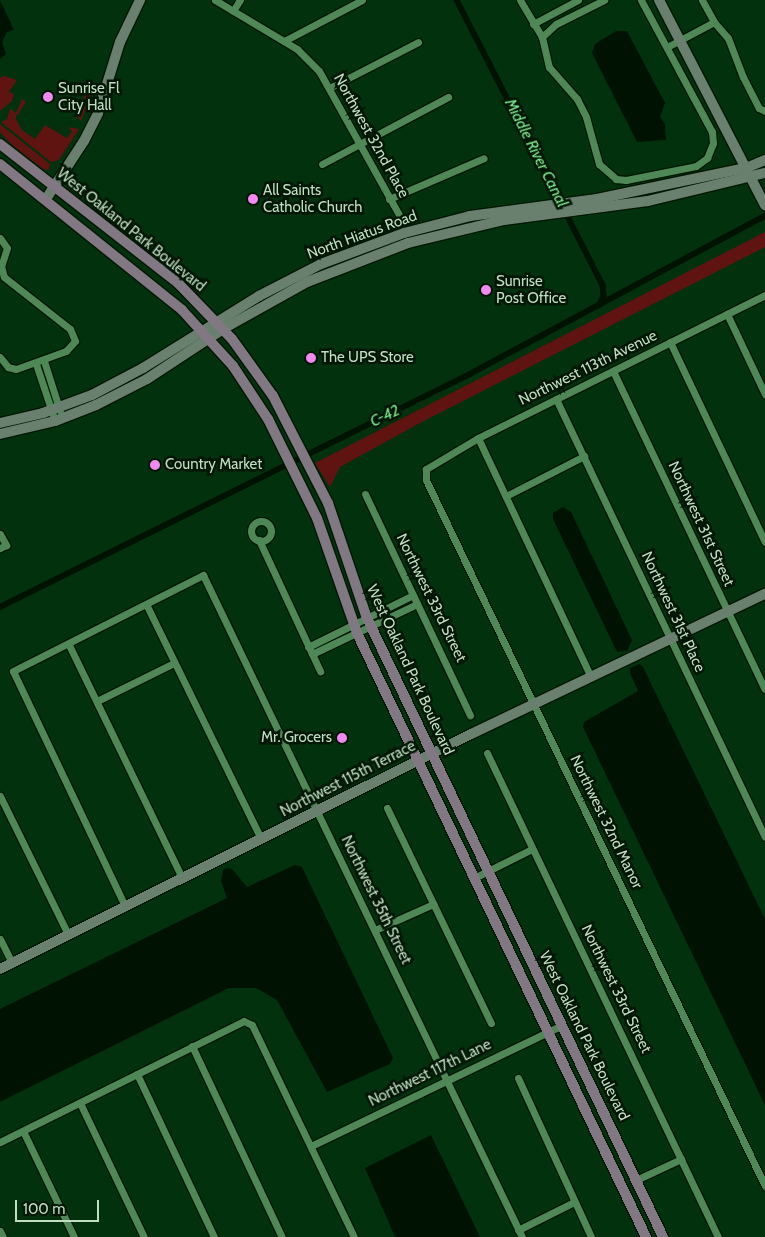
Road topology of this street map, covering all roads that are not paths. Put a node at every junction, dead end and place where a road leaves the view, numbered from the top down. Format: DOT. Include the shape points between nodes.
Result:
graph roads {
  1 [pos="140,0"];
  2 [pos="215,0"];
  3 [pos="240,0"];
  4 [pos="362,0"];
  5 [pos="520,0"];
  6 [pos="578,0"];
  7 [pos="604,0"];
  8 [pos="641,0"];
  9 [pos="659,0"];
  10 [pos="702,0"];
  11 [pos="233,11"];
  12 [pos="714,22"];
  13 [pos="533,24"];
  14 [pos="542,37"];
  15 [pos="680,40"];
  16 [pos="284,41"];
  17 [pos="418,42"];
  18 [pos="666,47"];
  19 [pos="331,88"];
  20 [pos="448,97"];
  21 [pos="764,111"];
  22 [pos="0,144"];
  23 [pos="360,144"];
  24 [pos="484,158"];
  25 [pos="765,160"];
  26 [pos="0,164"];
  27 [pos="322,164"];
  28 [pos="746,168"];
  29 [pos="765,173"];
  30 [pos="753,177"];
  31 [pos="55,187"];
  32 [pos="46,199"];
  33 [pos="389,199"];
  34 [pos="765,204"];
  35 [pos="550,209"];
  36 [pos="402,220"];
  37 [pos="0,238"];
  38 [pos="765,295"];
  39 [pos="727,314"];
  40 [pos="220,325"];
  41 [pos="206,334"];
  42 [pos="670,342"];
  43 [pos="0,357"];
  44 [pos="44,361"];
  45 [pos="36,364"];
  46 [pos="613,371"];
  47 [pos="765,394"];
  48 [pos="556,399"];
  49 [pos="57,414"];
  50 [pos="0,423"];
  51 [pos="0,434"];
  52 [pos="478,438"];
  53 [pos="584,456"];
  54 [pos="426,469"];
  55 [pos="364,494"];
  56 [pos="506,496"];
  57 [pos="0,534"];
  58 [pos="259,540"];
  59 [pos="765,542"];
  60 [pos="3,547"];
  61 [pos="765,594"];
  62 [pos="413,595"];
  63 [pos="417,604"];
  64 [pos="147,606"];
  65 [pos="728,611"];
  66 [pos="369,622"];
  67 [pos="355,629"];
  68 [pos="670,638"];
  69 [pos="70,645"];
  70 [pos="308,647"];
  71 [pos="312,654"];
  72 [pos="174,663"];
  73 [pos="320,671"];
  74 [pos="591,677"];
  75 [pos="765,689"];
  76 [pos="97,701"];
  77 [pos="534,704"];
  78 [pos="470,715"];
  79 [pos="431,753"];
  80 [pos="486,753"];
  81 [pos="418,760"];
  82 [pos="0,796"];
  83 [pos="387,808"];
  84 [pos="318,810"];
  85 [pos="765,836"];
  86 [pos="261,839"];
  87 [pos="532,849"];
  88 [pos="488,871"];
  89 [pos="182,878"];
  90 [pos="474,878"];
  91 [pos="433,904"];
  92 [pos="125,906"];
  93 [pos="375,930"];
  94 [pos="68,934"];
  95 [pos="0,939"];
  96 [pos="12,963"];
  97 [pos="0,969"];
  98 [pos="491,1023"];
  99 [pos="562,1025"];
  100 [pos="548,1031"];
  101 [pos="192,1046"];
  102 [pos="136,1074"];
  103 [pos="518,1078"];
  104 [pos="447,1080"];
  105 [pos="80,1103"];
  106 [pos="22,1131"];
  107 [pos="0,1142"];
  108 [pos="311,1146"];
  109 [pos="682,1159"];
  110 [pos="636,1180"];
  111 [pos="765,1186"];
  112 [pos="574,1202"];
  113 [pos="518,1230"];
  114 [pos="0,1231"];
  115 [pos="3,1237"];
  116 [pos="74,1237"];
  117 [pos="144,1237"];
  118 [pos="214,1237"];
  119 [pos="282,1237"];
  120 [pos="354,1237"];
  121 [pos="522,1237"];
  122 [pos="592,1237"];
  123 [pos="646,1237"];
  124 [pos="664,1237"];
  125 [pos="718,1237"];
  1 -- 31 [label="street" via="120,42 98,113"];
  2 -- 11 [label="street, Northwest 32nd Place"];
  3 -- 11 [label="street"];
  4 -- 16 [label="street"];
  5 -- 13 [label="street"];
  6 -- 13 [label="street"];
  7 -- 14 [label="street" via="556,24"];
  8 -- 18 [label="street"];
  9 -- 15 [label="street"];
  10 -- 12 [label="street"];
  11 -- 16 [label="street, Northwest 32nd Place"];
  12 -- 15 [label="street"];
  12 -- 21 [label="street" via="728,38 743,77"];
  13 -- 14 [label="street"];
  14 -- 18 [label="street" via="549,67 577,99 586,117 599,164 616,179 683,170 707,158 713,143 712,132"];
  15 -- 18 [label="street"];
  15 -- 28 [label="street"];
  16 -- 19 [label="street, Northwest 32nd Place" via="307,58"];
  17 -- 19 [label="street"];
  19 -- 23 [label="street, Northwest 32nd Place"];
  20 -- 23 [label="street"];
  22 -- 31 [label="main road, West Oakland Park Boulevard"];
  23 -- 27 [label="street"];
  23 -- 33 [label="street, Northwest 32nd Place"];
  24 -- 33 [label="street"];
  25 -- 28 [label="street, North Hiatus Road"];
  26 -- 32 [label="main road, West Oakland Park Boulevard"];
  28 -- 30 [label="street"];
  28 -- 35 [label="street, North Hiatus Road"];
  29 -- 30 [label="street, North Hiatus Road"];
  30 -- 34 [label="street"];
  30 -- 35 [label="street, North Hiatus Road" via="648,201 580,211"];
  31 -- 32 [label="street"];
  31 -- 40 [label="main road, West Oakland Park Boulevard" via="166,274"];
  32 -- 41 [label="main road, West Oakland Park Boulevard" via="156,286"];
  33 -- 36 [label="street, Northwest 32nd Place"];
  35 -- 40 [label="street, North Hiatus Road" via="408,243 308,282"];
  37 -- 44 [label="street" via="7,248 1,266 4,276 75,336 70,349"];
  38 -- 39 [label="street, Northwest 113th Avenue"];
  39 -- 42 [label="street, Northwest 113th Avenue"];
  39 -- 47 [label="street"];
  40 -- 41 [label="street, North Hiatus Road"];
  40 -- 66 [label="main road, West Oakland Park Boulevard" via="264,382 294,436 333,517"];
  41 -- 49 [label="street, North Hiatus Road"];
  41 -- 67 [label="main road, West Oakland Park Boulevard" via="253,395 300,480 317,518"];
  42 -- 46 [label="street, Northwest 113th Avenue"];
  42 -- 59 [label="street"];
  43 -- 45 [label="street" via="9,368"];
  44 -- 45 [label="street"];
  44 -- 49 [label="street"];
  45 -- 49 [label="street"];
  46 -- 48 [label="street, Northwest 113th Avenue"];
  46 -- 65 [label="street, Northwest 31st Street"];
  48 -- 52 [label="street, Northwest 113th Avenue"];
  48 -- 53 [label="street, Northwest 31st Place"];
  49 -- 50 [label="street, North Hiatus Road"];
  49 -- 51 [label="street, North Hiatus Road"];
  52 -- 54 [label="street, Northwest 113th Avenue"];
  52 -- 56 [label="street"];
  53 -- 56 [label="street"];
  53 -- 68 [label="street, Northwest 31st Place"];
  54 -- 77 [label="street, Northwest 32nd Manor" via="426,480"];
  55 -- 62 [label="street, Northwest 33rd Street"];
  56 -- 74 [label="street"];
  57 -- 60 [label="street"];
  58 -- 70 [label="street"];
  61 -- 65 [label="street, Northwest 115th Terrace"];
  62 -- 63 [label="street, Northwest 33rd Street"];
  62 -- 66 [label="street"];
  63 -- 66 [label="street"];
  63 -- 78 [label="street, Northwest 33rd Street"];
  64 -- 69 [label="street"];
  64 -- 72 [label="street"];
  64 -- 84 [label="street, Northwest 35th Street" via="203,575"];
  65 -- 68 [label="street, Northwest 115th Terrace"];
  65 -- 75 [label="street, Northwest 31st Street"];
  66 -- 67 [label="street"];
  66 -- 79 [label="main road, West Oakland Park Boulevard"];
  67 -- 70 [label="street"];
  67 -- 71 [label="street"];
  67 -- 81 [label="main road, West Oakland Park Boulevard"];
  68 -- 74 [label="street, Northwest 115th Terrace"];
  68 -- 85 [label="street, Northwest 31st Place"];
  69 -- 76 [label="street"];
  69 -- 92 [label="street" via="13,671"];
  70 -- 71 [label="street"];
  71 -- 73 [label="street"];
  72 -- 76 [label="street"];
  72 -- 86 [label="street"];
  74 -- 77 [label="street, Northwest 115th Terrace"];
  76 -- 89 [label="street"];
  77 -- 79 [label="street, Northwest 115th Terrace"];
  77 -- 111 [label="street, Northwest 32nd Manor"];
  79 -- 81 [label="street, Northwest 115th Terrace"];
  79 -- 88 [label="main road, West Oakland Park Boulevard"];
  80 -- 87 [label="street, Northwest 33rd Street"];
  81 -- 84 [label="street, Northwest 115th Terrace"];
  81 -- 90 [label="main road, West Oakland Park Boulevard"];
  82 -- 94 [label="street"];
  83 -- 91 [label="street"];
  84 -- 86 [label="street, Northwest 115th Terrace"];
  84 -- 93 [label="street, Northwest 35th Street"];
  86 -- 89 [label="street, Northwest 115th Terrace"];
  87 -- 88 [label="street"];
  87 -- 109 [label="street, Northwest 33rd Street"];
  88 -- 90 [label="street"];
  88 -- 99 [label="main road, West Oakland Park Boulevard"];
  89 -- 92 [label="street, Northwest 115th Terrace"];
  90 -- 100 [label="main road, West Oakland Park Boulevard"];
  91 -- 93 [label="street"];
  91 -- 98 [label="street"];
  92 -- 94 [label="street, Northwest 115th Terrace"];
  93 -- 104 [label="street, Northwest 35th Street"];
  94 -- 96 [label="street, Northwest 115th Terrace"];
  95 -- 96 [label="street"];
  96 -- 97 [label="street, Northwest 115th Terrace"];
  99 -- 100 [label="street, Northwest 117th Lane"];
  99 -- 110 [label="main road, West Oakland Park Boulevard"];
  100 -- 104 [label="street, Northwest 117th Lane"];
  100 -- 123 [label="main road, West Oakland Park Boulevard"];
  101 -- 102 [label="street"];
  101 -- 108 [label="street" via="244,1021 252,1025"];
  101 -- 119 [label="street"];
  102 -- 105 [label="street"];
  102 -- 118 [label="street"];
  103 -- 112 [label="street"];
  104 -- 108 [label="street, Northwest 117th Lane"];
  104 -- 113 [label="street, Northwest 35th Street"];
  105 -- 106 [label="street"];
  105 -- 117 [label="street"];
  106 -- 107 [label="street"];
  106 -- 116 [label="street"];
  108 -- 120 [label="street"];
  109 -- 110 [label="street"];
  109 -- 125 [label="street, Northwest 33rd Street"];
  110 -- 124 [label="main road, West Oakland Park Boulevard"];
  112 -- 113 [label="street"];
  112 -- 122 [label="street"];
  113 -- 121 [label="street, Northwest 35th Street"];
  114 -- 115 [label="street"];
}
